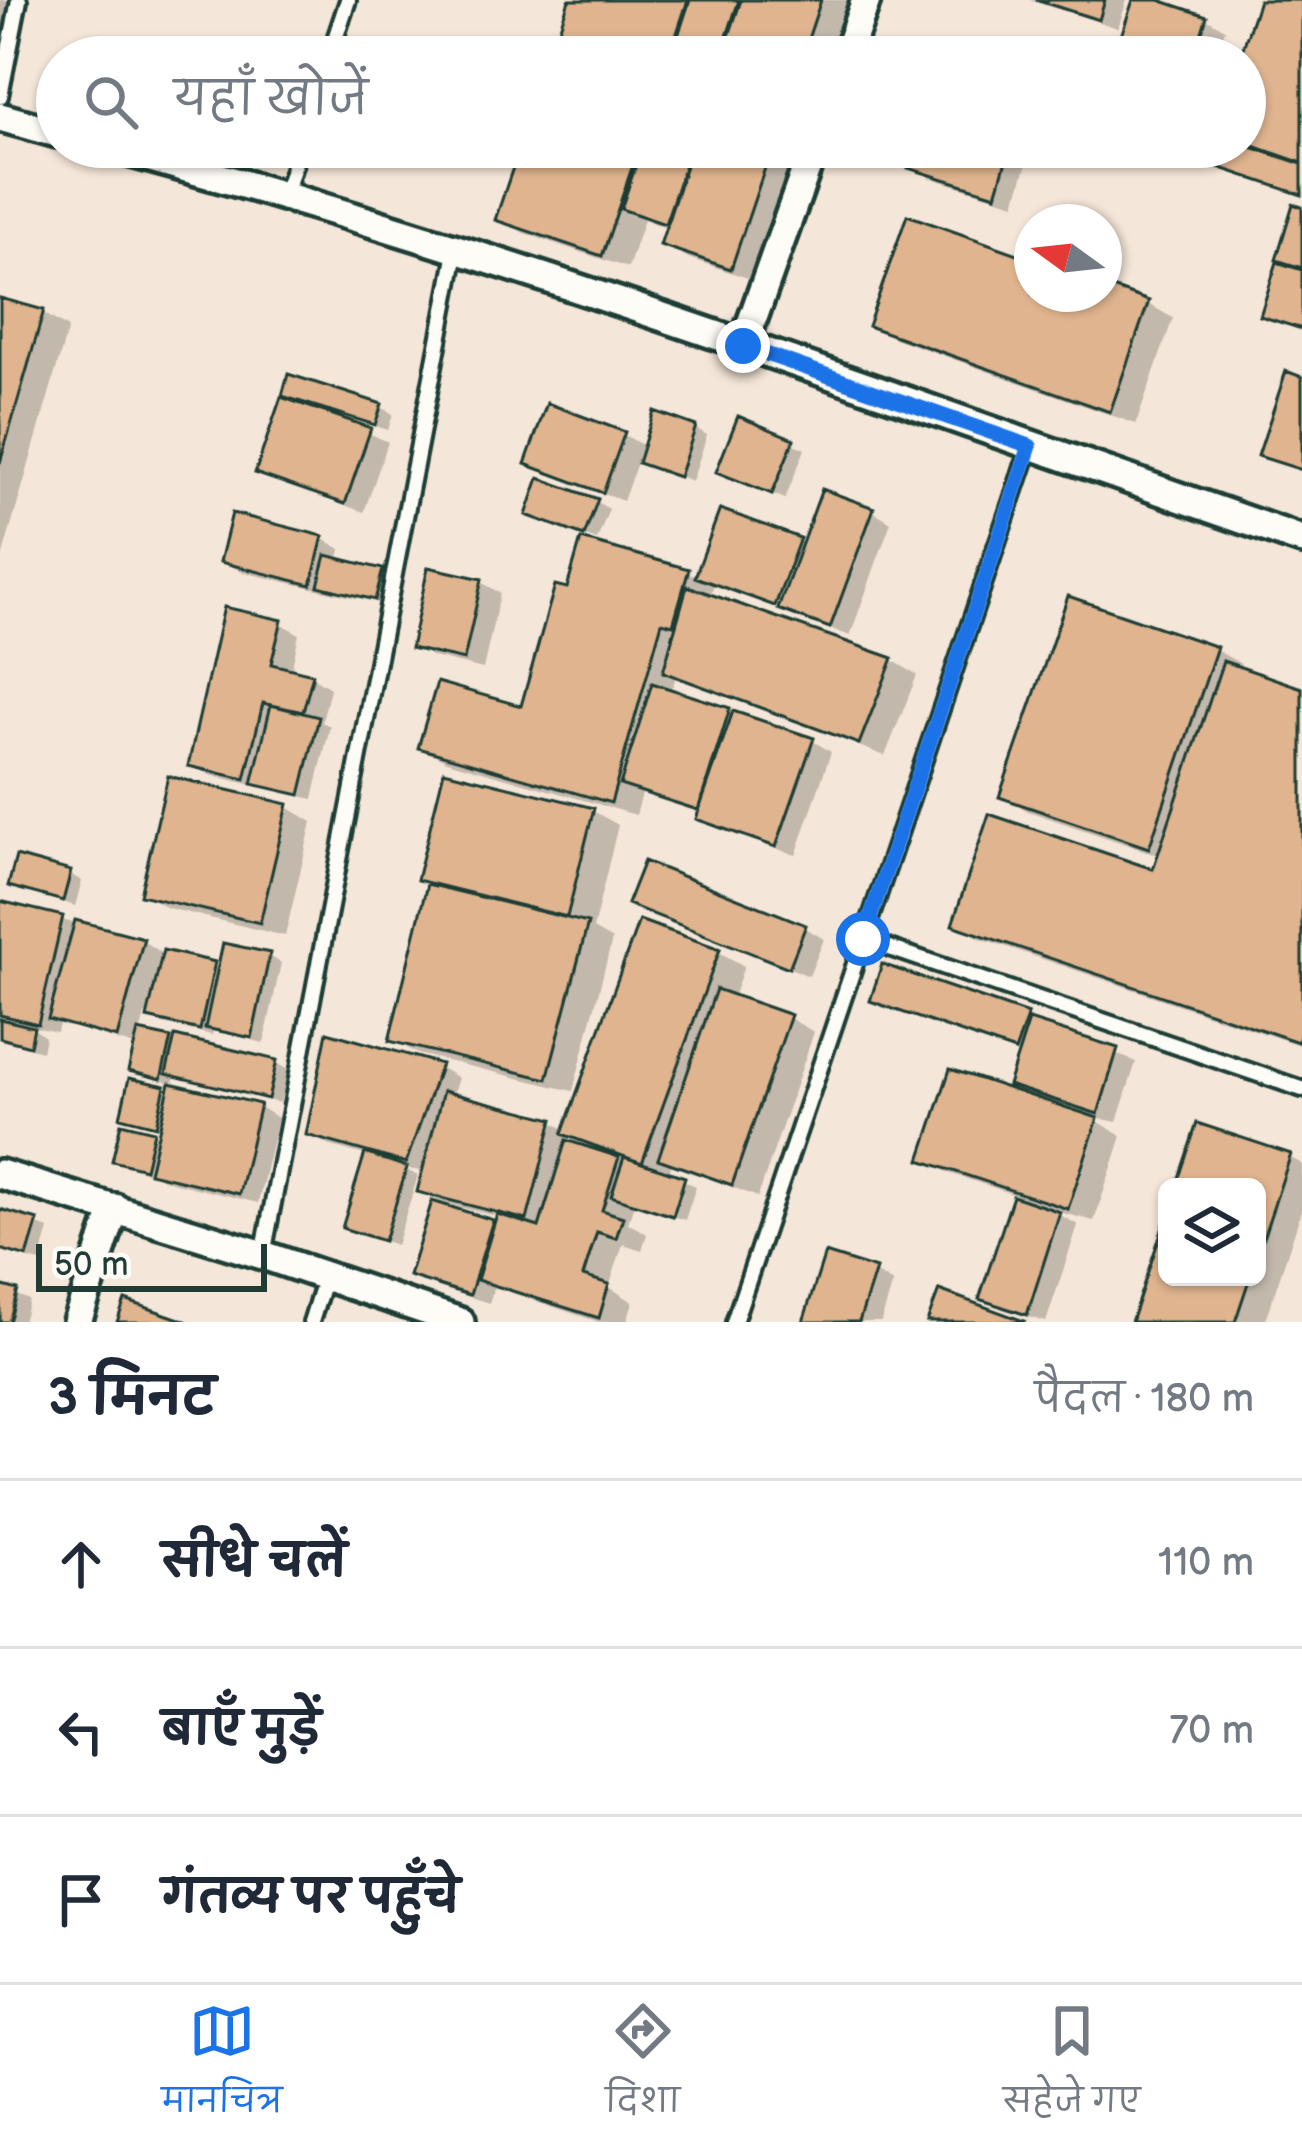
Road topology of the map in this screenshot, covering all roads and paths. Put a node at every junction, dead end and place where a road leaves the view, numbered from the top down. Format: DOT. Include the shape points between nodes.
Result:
graph roads {
  1 [pos="20,0"];
  2 [pos="348,0"];
  3 [pos="866,0"];
  4 [pos="336,36"];
  5 [pos="853,36"];
  6 [pos="0,96"];
  7 [pos="0,117"];
  8 [pos="36,127"];
  9 [pos="188,168"];
  10 [pos="293,168"];
  11 [pos="807,168"];
  12 [pos="285,194"];
  13 [pos="457,247"];
  14 [pos="743,346"];
  15 [pos="1030,446"];
  16 [pos="1302,540"];
  17 [pos="863,939"];
  18 [pos="1302,1089"];
  19 [pos="0,1174"];
  20 [pos="115,1208"];
  21 [pos="263,1255"];
  22 [pos="326,1277"];
  23 [pos="77,1322"];
  24 [pos="311,1322"];
  25 [pos="460,1322"];
  26 [pos="734,1322"];
  1 -- 6 [label="lane"];
  2 -- 4 [label="lane"];
  3 -- 5 [label="street"];
  7 -- 8 [label="street"];
  9 -- 12 [label="street"];
  10 -- 12 [label="lane"];
  11 -- 14 [label="street"];
  12 -- 13 [label="street"];
  13 -- 14 [label="street"];
  13 -- 21 [label="lane"];
  14 -- 15 [label="street"];
  15 -- 16 [label="street"];
  15 -- 17 [label="lane"];
  17 -- 18 [label="lane"];
  17 -- 26 [label="lane"];
  19 -- 20 [label="street"];
  20 -- 21 [label="street"];
  20 -- 23 [label="street"];
  21 -- 22 [label="street"];
  22 -- 24 [label="lane"];
  22 -- 25 [label="street"];
}
